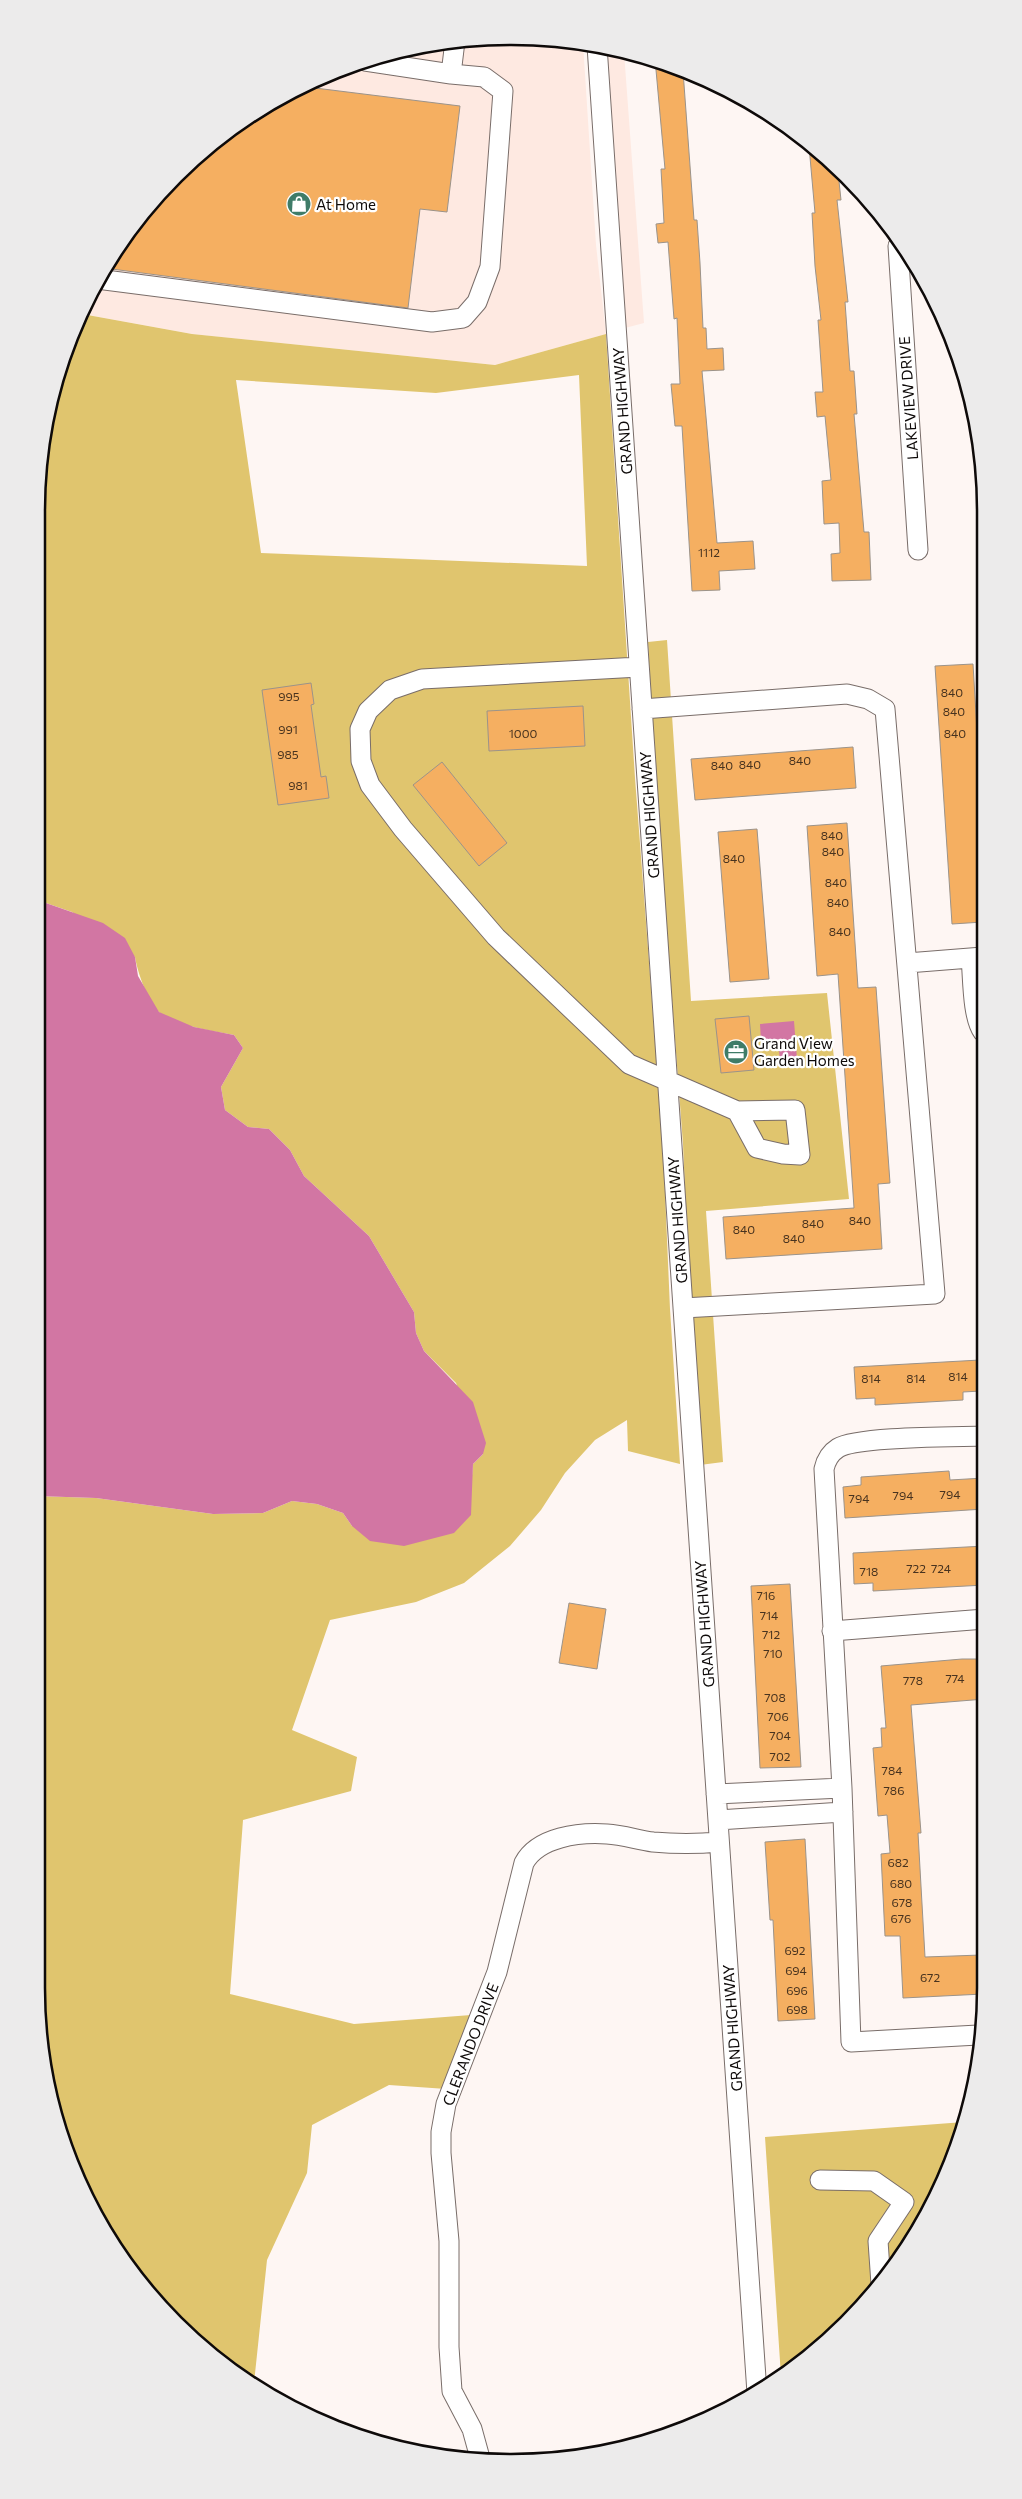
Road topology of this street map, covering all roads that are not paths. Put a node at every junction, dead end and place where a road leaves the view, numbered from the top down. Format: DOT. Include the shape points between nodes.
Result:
graph roads {
  1 [pos="453,49"];
  2 [pos="597,53"];
  3 [pos="382,64"];
  4 [pos="451,74"];
  5 [pos="898,253"];
  6 [pos="106,280"];
  7 [pos="918,550"];
  8 [pos="639,667"];
  9 [pos="642,710"];
  10 [pos="977,957"];
  11 [pos="907,963"];
  12 [pos="977,1014"];
  13 [pos="667,1080"];
  14 [pos="737,1111"];
  15 [pos="683,1308"];
  16 [pos="977,1436"];
  17 [pos="977,1620"];
  18 [pos="832,1631"];
  19 [pos="842,1788"];
  20 [pos="716,1794"];
  21 [pos="843,1812"];
  22 [pos="718,1820"];
  23 [pos="719,1842"];
  24 [pos="974,2035"];
  25 [pos="820,2180"];
  26 [pos="880,2273"];
  27 [pos="756,2384"];
  28 [pos="479,2453"];
  1 -- 4 [label="street"];
  2 -- 8 [label="street, GRAND HIGHWAY"];
  3 -- 4 [label="street"];
  4 -- 6 [label="street" via="484,76 503,92 490,267 477,302 463,318 432,322"];
  5 -- 7 [label="street, LAKEVIEW DRIVE"];
  8 -- 9 [label="street, GRAND HIGHWAY"];
  8 -- 13 [label="street" via="422,680 390,690 368,711 360,729 361,761 370,785 403,829 496,937 629,1064"];
  9 -- 11 [label="street" via="847,694 868,699 885,709"];
  9 -- 13 [label="street, GRAND HIGHWAY"];
  10 -- 11 [label="street"];
  10 -- 12 [label="street"];
  11 -- 15 [label="street" via="936,1294"];
  13 -- 14 [label="street"];
  13 -- 15 [label="street, GRAND HIGHWAY"];
  15 -- 20 [label="street, GRAND HIGHWAY"];
  16 -- 18 [label="street" via="864,1442 839,1447 826,1459"];
  17 -- 18 [label="street"];
  18 -- 19 [label="street"];
  19 -- 20 [label="street"];
  19 -- 21 [label="street"];
  20 -- 22 [label="street, GRAND HIGHWAY"];
  21 -- 22 [label="street"];
  21 -- 24 [label="street" via="851,2042"];
  22 -- 23 [label="street, GRAND HIGHWAY"];
  23 -- 27 [label="street, GRAND HIGHWAY"];
  23 -- 28 [label="street, CLERANDO DRIVE" via="651,1842 607,1834 584,1834 537,1846 524,1863 498,1972 446,2104 441,2132 449,2241 452,2391 472,2429"];
  25 -- 26 [label="street" via="874,2181 904,2202 878,2241"];
}
